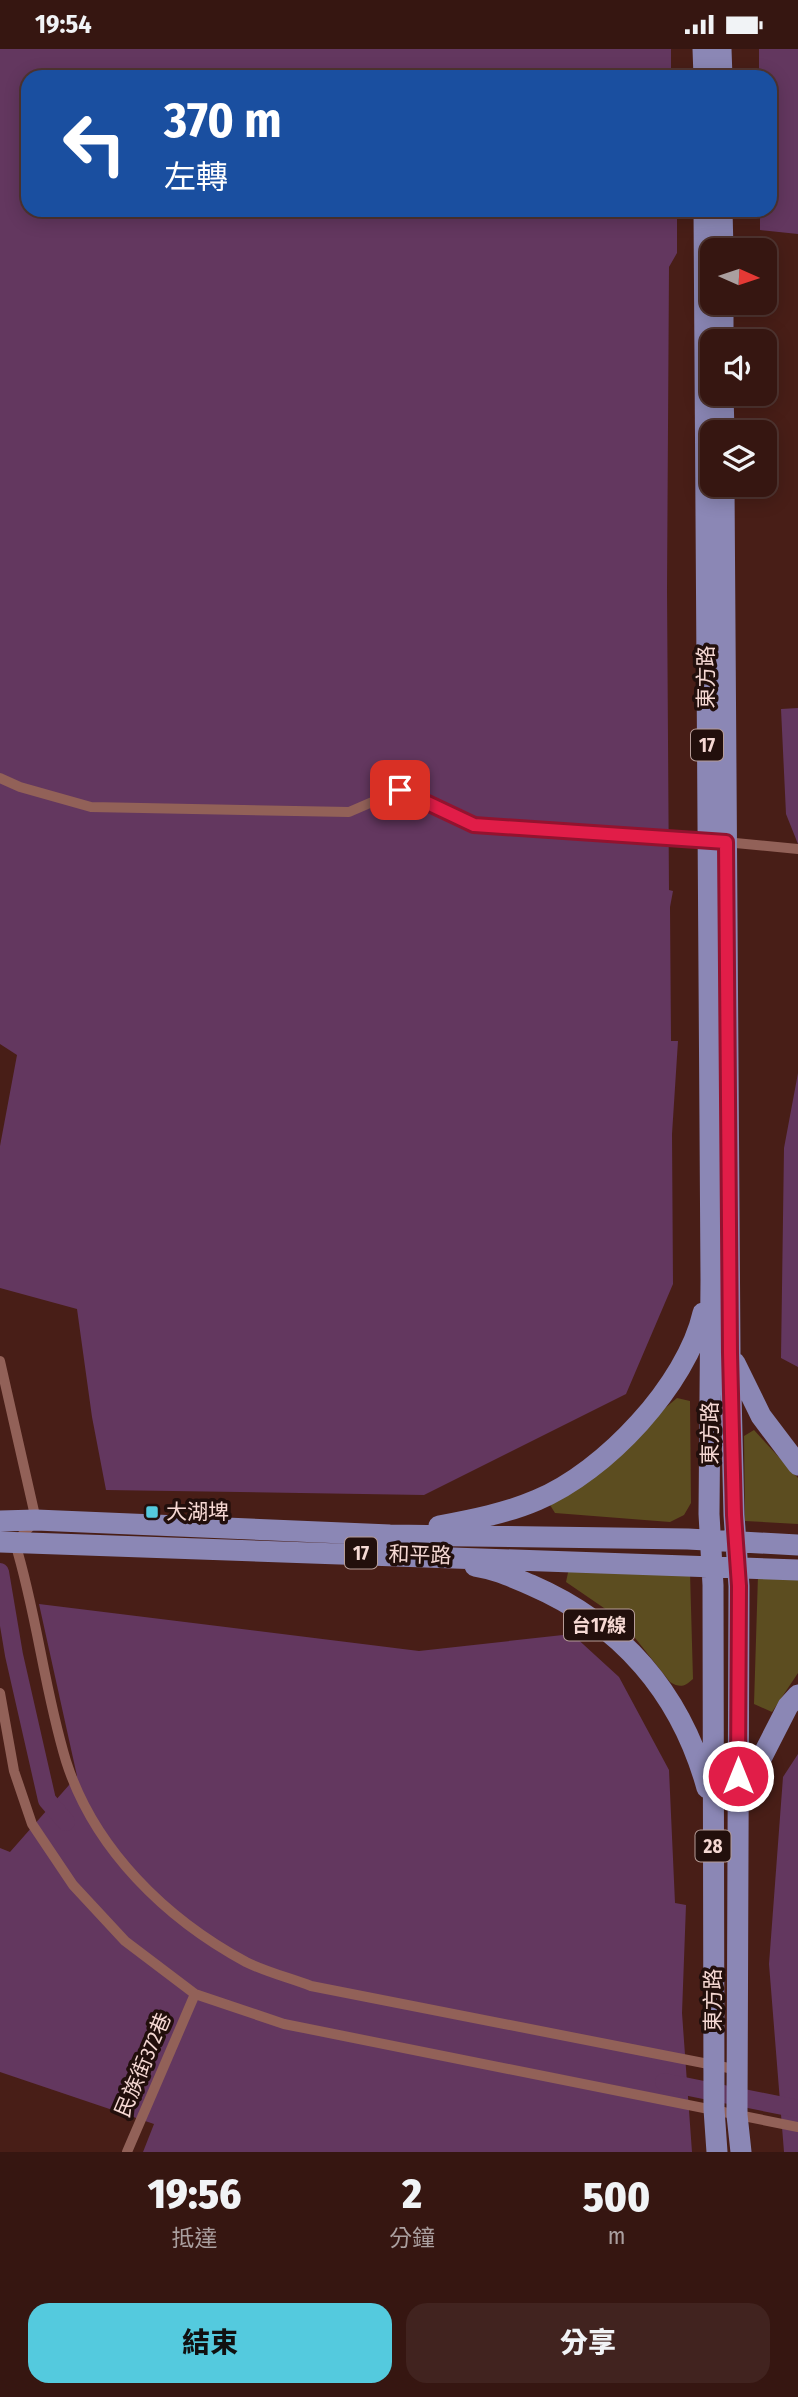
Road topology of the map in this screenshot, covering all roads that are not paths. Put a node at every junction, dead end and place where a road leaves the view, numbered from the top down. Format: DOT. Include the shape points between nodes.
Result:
graph roads {
  1 [pos="704,49"];
  2 [pos="722,49"];
  3 [pos="704,70"];
  4 [pos="722,70"];
  5 [pos="704,217"];
  6 [pos="722,217"];
  7 [pos="723,238"];
  8 [pos="724,497"];
  9 [pos="0,778"];
  10 [pos="716,841"];
  11 [pos="798,849"];
  12 [pos="711,1280"];
  13 [pos="730,1353"];
  14 [pos="0,1361"];
  15 [pos="798,1465"];
  16 [pos="36,1520"];
  17 [pos="6,1521"];
  18 [pos="710,1540"];
  19 [pos="736,1540"];
  20 [pos="9,1543"];
  21 [pos="390,1544"];
  22 [pos="798,1545"];
  23 [pos="711,1565"];
  24 [pos="737,1566"];
  25 [pos="798,1570"];
  26 [pos="0,1693"];
  27 [pos="795,1703"];
  28 [pos="1,1710"];
  29 [pos="738,1803"];
  30 [pos="713,1812"];
  31 [pos="195,1994"];
  32 [pos="714,2064"];
  33 [pos="738,2070"];
  34 [pos="713,2109"];
  35 [pos="737,2115"];
  36 [pos="798,2127"];
  37 [pos="127,2152"];
  38 [pos="717,2152"];
  39 [pos="741,2152"];
  1 -- 3 [label="main road"];
  2 -- 4 [label="main road"];
  5 -- 10 [label="main road, 東方路 / 17"];
  6 -- 7 [label="main road"];
  8 -- 10 [label="main road, 東方路 / 17"];
  9 -- 10 [label="lane" via="90,807 349,812 400,790 474,825"];
  10 -- 11 [label="lane"];
  10 -- 12 [label="main road, 東方路 / 17"];
  10 -- 13 [label="main road, 東方路 / 17"];
  12 -- 18 [label="main road, 東方路 / 17"];
  12 -- 21 [label="main road" via="699,1329 676,1378 620,1443 538,1500"];
  13 -- 15 [label="main road" via="761,1416"];
  13 -- 19 [label="main road, 東方路 / 17"];
  14 -- 16 [label="lane"];
  16 -- 17 [label="main road, 和平路 / 17"];
  16 -- 20 [label="lane"];
  16 -- 21 [label="main road, 和平路 / 17"];
  18 -- 19 [label="main road, 和平路"];
  18 -- 21 [label="main road, 和平路 / 17"];
  18 -- 23 [label="main road, 東方路 / 28"];
  19 -- 22 [label="main road, 和平路"];
  19 -- 24 [label="main road, 東方路 / 17"];
  20 -- 21 [label="main road, 和平路 / 17"];
  20 -- 32 [label="lane" via="27,1581 66,1762 90,1818 132,1877 195,1929 248,1963 311,1986"];
  21 -- 23 [label="main road, 和平路 / 17"];
  21 -- 30 [label="main road, 台17線" via="493,1569 565,1600 625,1645 672,1704 690,1738"];
  23 -- 24 [label="main road, 和平路 / 17"];
  23 -- 30 [label="main road, 東方路 / 28"];
  24 -- 25 [label="main road, 和平路"];
  24 -- 29 [label="main road, 東方路 / 28"];
  26 -- 28 [label="lane"];
  27 -- 29 [label="main road"];
  28 -- 31 [label="lane" via="14,1771 32,1823 73,1885 125,1941"];
  29 -- 33 [label="main road, 東方路 / 28"];
  30 -- 32 [label="main road, 東方路 / 28"];
  31 -- 34 [label="lane" via="284,2024"];
  31 -- 37 [label="lane, 民族街372巷"];
  32 -- 33 [label="lane"];
  32 -- 34 [label="main road, 東方路 / 28"];
  33 -- 35 [label="main road, 東方路 / 28"];
  34 -- 35 [label="lane"];
  34 -- 38 [label="main road, 東方路 / 28"];
  35 -- 36 [label="lane"];
  35 -- 39 [label="main road, 東方路 / 28"];
}
